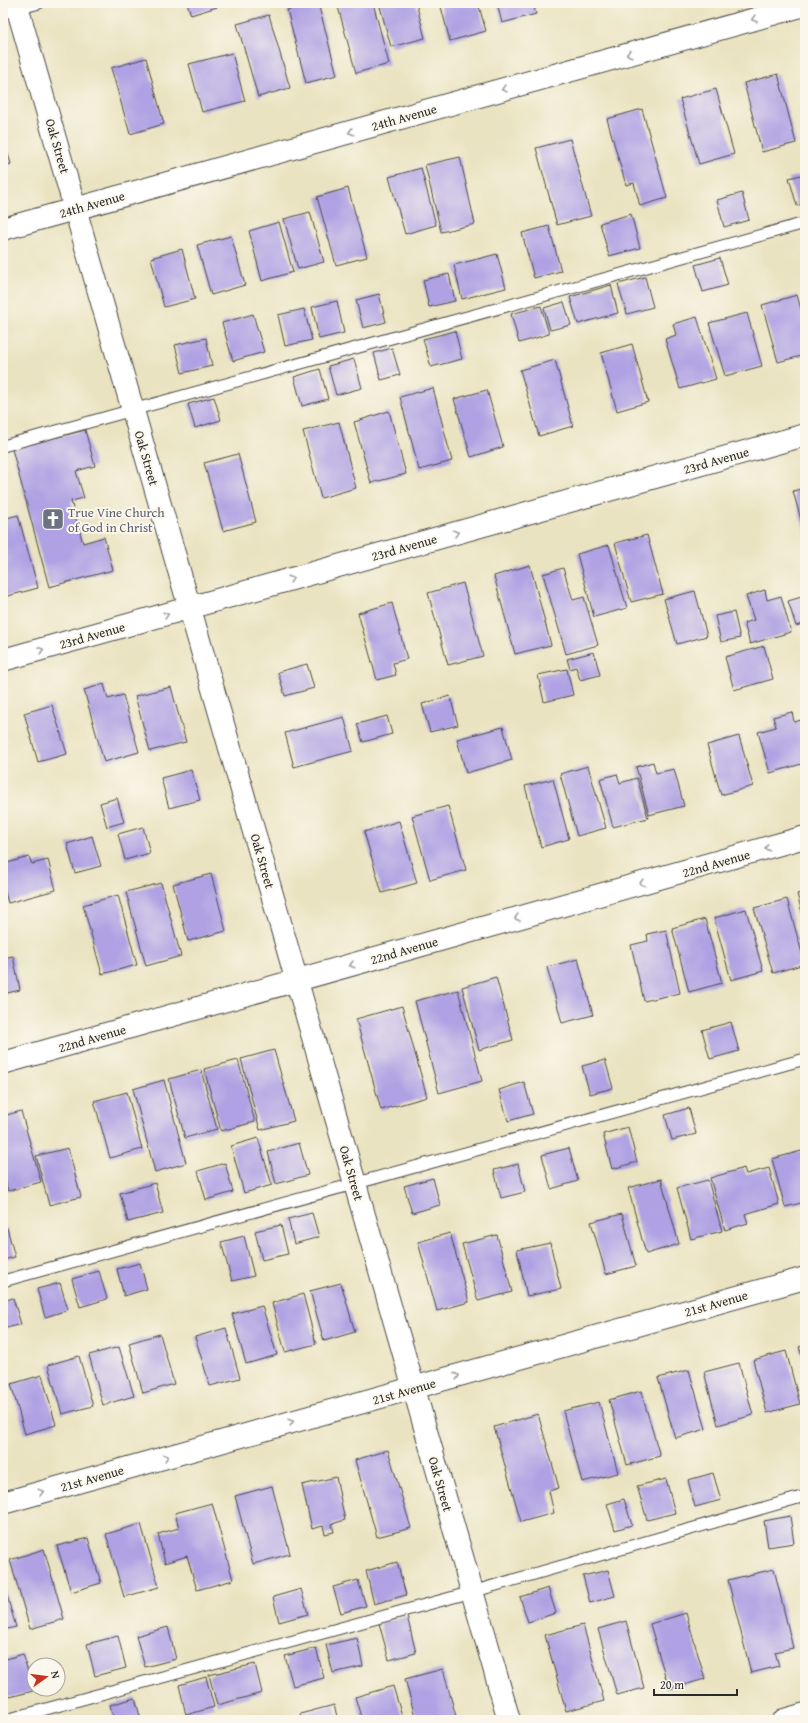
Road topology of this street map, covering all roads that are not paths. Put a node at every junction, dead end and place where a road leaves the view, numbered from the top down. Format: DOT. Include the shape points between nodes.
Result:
graph roads {
  1 [pos="39,3"];
  2 [pos="805,5"];
  3 [pos="12,8"];
  4 [pos="76,209"];
  5 [pos="805,223"];
  6 [pos="3,229"];
  7 [pos="133,410"];
  8 [pos="805,435"];
  9 [pos="3,446"];
  10 [pos="190,608"];
  11 [pos="3,660"];
  12 [pos="805,838"];
  13 [pos="297,980"];
  14 [pos="805,1059"];
  15 [pos="3,1063"];
  16 [pos="355,1184"];
  17 [pos="805,1278"];
  18 [pos="3,1281"];
  19 [pos="414,1388"];
  20 [pos="805,1496"];
  21 [pos="3,1503"];
  22 [pos="472,1592"];
  23 [pos="805,1714"];
  24 [pos="6,1720"];
  25 [pos="509,1720"];
  26 [pos="784,1720"];
  1 -- 3 [label="lane"];
  2 -- 4 [label="street, 24th Avenue, one-way"];
  3 -- 4 [label="street, Oak Street"];
  4 -- 6 [label="street, 24th Avenue"];
  4 -- 7 [label="street, Oak Street"];
  5 -- 7 [label="lane"];
  7 -- 9 [label="lane"];
  7 -- 10 [label="street, Oak Street"];
  10 -- 8 [label="street, 23rd Avenue, one-way"];
  11 -- 10 [label="street, 23rd Avenue, one-way"];
  10 -- 13 [label="street, Oak Street"];
  12 -- 13 [label="street, 22nd Avenue, one-way"];
  13 -- 15 [label="street, 22nd Avenue"];
  13 -- 16 [label="street, Oak Street"];
  14 -- 16 [label="lane"];
  16 -- 18 [label="lane"];
  16 -- 19 [label="street, Oak Street"];
  19 -- 17 [label="street, 21st Avenue, one-way"];
  21 -- 19 [label="street, 21st Avenue, one-way"];
  19 -- 22 [label="street, Oak Street"];
  20 -- 22 [label="lane"];
  22 -- 24 [label="lane"];
  22 -- 25 [label="street, Oak Street"];
  23 -- 26 [label="street"];
}
